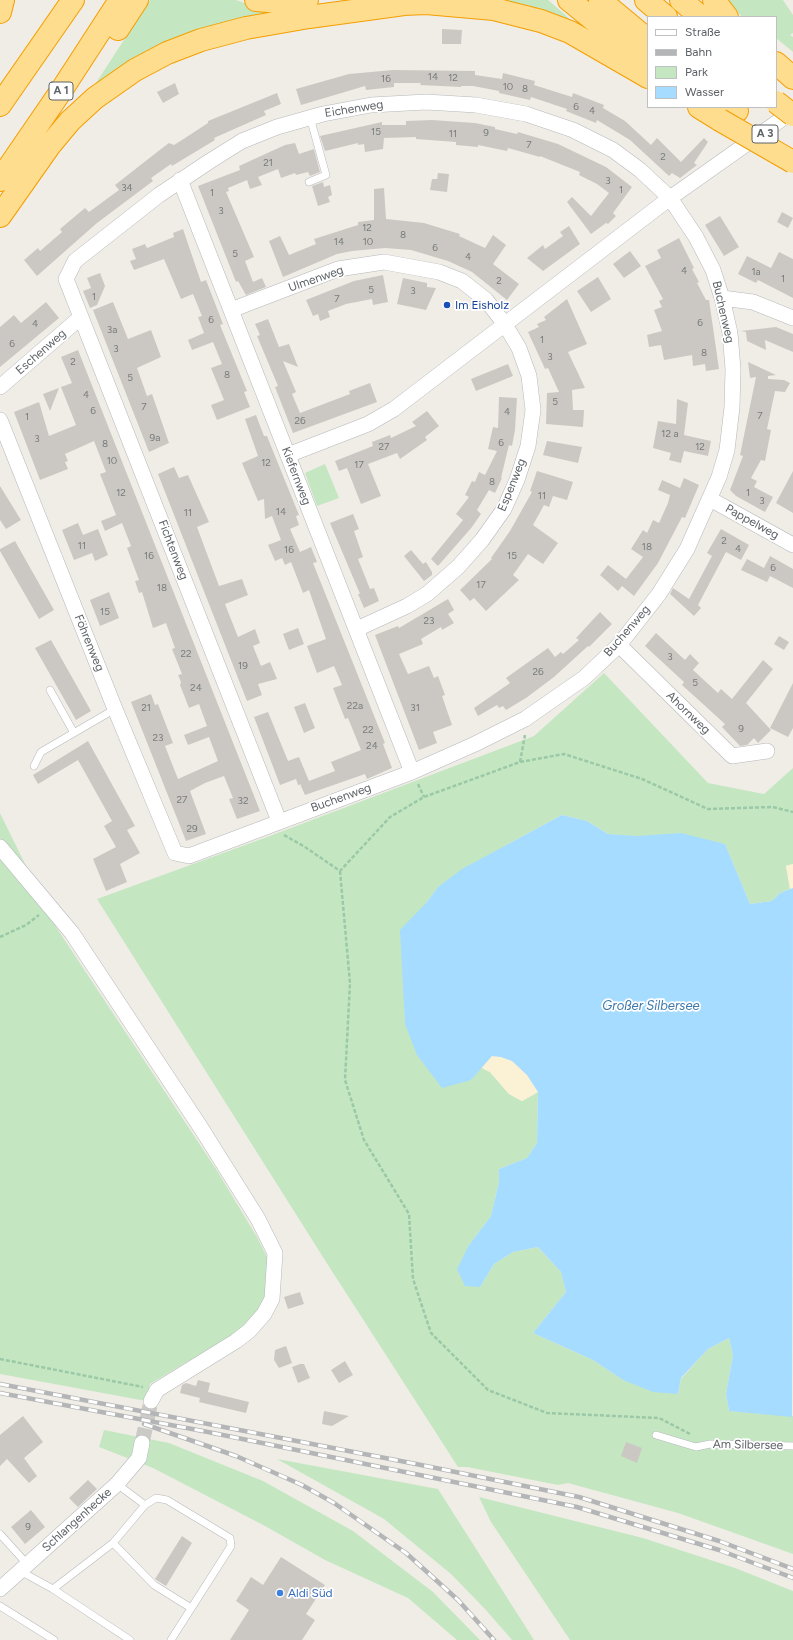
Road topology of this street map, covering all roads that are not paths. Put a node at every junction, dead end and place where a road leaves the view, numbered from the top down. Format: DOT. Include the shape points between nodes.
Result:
graph roads {
  1 [pos="3,0"];
  2 [pos="61,0"];
  3 [pos="72,0"];
  4 [pos="120,0"];
  5 [pos="137,0"];
  6 [pos="256,0"];
  7 [pos="307,0"];
  8 [pos="569,0"];
  9 [pos="600,0"];
  10 [pos="646,0"];
  11 [pos="681,0"];
  12 [pos="714,0"];
  13 [pos="0,12"];
  14 [pos="665,16"];
  15 [pos="700,16"];
  16 [pos="726,16"];
  17 [pos="48,36"];
  18 [pos="647,39"];
  19 [pos="647,63"];
  20 [pos="777,65"];
  21 [pos="647,76"];
  22 [pos="786,86"];
  23 [pos="0,106"];
  24 [pos="705,108"];
  25 [pos="793,110"];
  26 [pos="723,111"];
  27 [pos="793,115"];
  28 [pos="310,117"];
  29 [pos="50,145"];
  30 [pos="793,157"];
  31 [pos="793,162"];
  32 [pos="0,180"];
  33 [pos="180,180"];
  34 [pos="309,182"];
  35 [pos="670,198"];
  36 [pos="0,216"];
  37 [pos="66,279"];
  38 [pos="722,298"];
  39 [pos="231,310"];
  40 [pos="82,317"];
  41 [pos="793,318"];
  42 [pos="504,323"];
  43 [pos="0,387"];
  44 [pos="0,420"];
  45 [pos="288,455"];
  46 [pos="710,499"];
  47 [pos="793,545"];
  48 [pos="357,629"];
  49 [pos="619,645"];
  50 [pos="50,690"];
  51 [pos="115,709"];
  52 [pos="74,733"];
  53 [pos="767,751"];
  54 [pos="34,766"];
  55 [pos="412,772"];
  56 [pos="279,821"];
  57 [pos="0,847"];
  58 [pos="189,856"];
  59 [pos="154,1396"];
  60 [pos="656,1435"];
  61 [pos="142,1443"];
  62 [pos="793,1446"];
  63 [pos="117,1484"];
  64 [pos="145,1505"];
  65 [pos="0,1534"];
  66 [pos="113,1543"];
  67 [pos="24,1568"];
  68 [pos="0,1589"];
  69 [pos="53,1589"];
  70 [pos="0,1606"];
  71 [pos="191,1608"];
  72 [pos="54,1640"];
  73 [pos="130,1640"];
  74 [pos="171,1640"];
  1 -- 13 [label="highway"];
  2 -- 17 [label="highway"];
  3 -- 17 [label="highway"];
  4 -- 32 [label="highway, A 1"];
  5 -- 29 [label="highway" via="100,56"];
  6 -- 7 [label="highway"];
  8 -- 19 [label="highway"];
  9 -- 18 [label="highway"];
  10 -- 14 [label="highway"];
  11 -- 15 [label="highway"];
  12 -- 16 [label="highway"];
  17 -- 23 [label="highway"];
  20 -- 22 [label="highway"];
  21 -- 29 [label="highway" via="582,37 517,14 494,9 426,3 380,6 246,28 183,46 135,70 107,88 78,113"];
  22 -- 27 [label="highway, A 3, bridge"];
  24 -- 26 [label="highway"];
  25 -- 35 [label="street"];
  26 -- 30 [label="highway, A 3"];
  26 -- 31 [label="highway, bridge"];
  28 -- 33 [label="street, Eichenweg" via="277,127 242,142"];
  28 -- 34 [label="lane" via="326,175"];
  28 -- 35 [label="street, Eichenweg" via="371,105 426,102 476,105 526,114 573,130 613,150 640,170"];
  29 -- 36 [label="highway"];
  33 -- 37 [label="street, Eichenweg" via="75,261"];
  33 -- 39 [label="street, Kiefernweg"];
  35 -- 38 [label="street, Buchenweg" via="696,237"];
  35 -- 42 [label="street"];
  37 -- 40 [label="street, Fichtenweg"];
  38 -- 41 [label="street" via="753,302"];
  38 -- 46 [label="street, Buchenweg" via="730,333 732,407 727,450"];
  39 -- 42 [label="street, Ulmenweg" via="338,269 384,262 439,272 462,281 486,300"];
  39 -- 45 [label="street, Kiefernweg"];
  40 -- 43 [label="street, Eschenweg"];
  40 -- 56 [label="street, Fichtenweg"];
  42 -- 45 [label="street" via="387,413 368,424"];
  42 -- 48 [label="street, Espenweg" via="519,348 529,376 533,410 528,446 504,509 482,540 458,567 427,594"];
  44 -- 51 [label="street, Föhrenweg"];
  45 -- 48 [label="street, Kiefernweg"];
  46 -- 47 [label="street, Pappelweg"];
  46 -- 49 [label="street, Buchenweg" via="687,548 659,594"];
  48 -- 55 [label="street, Kiefernweg"];
  49 -- 53 [label="street, Ahornweg" via="732,756"];
  49 -- 55 [label="street, Buchenweg" via="584,678 525,719"];
  50 -- 52 [label="lane"];
  51 -- 52 [label="lane"];
  51 -- 58 [label="street, Föhrenweg" via="175,853"];
  52 -- 54 [label="lane" via="41,752"];
  55 -- 56 [label="street, Buchenweg"];
  56 -- 58 [label="street, Buchenweg"];
  57 -- 59 [label="street" via="72,933 201,1128 258,1219 275,1253 272,1299 264,1314 236,1341"];
  60 -- 62 [label="lane, Am Silbersee" via="696,1447 710,1444"];
  61 -- 63 [label="street, Schlangenhecke" via="139,1458"];
  63 -- 64 [label="lane"];
  63 -- 67 [label="street, Schlangenhecke"];
  64 -- 66 [label="lane"];
  64 -- 71 [label="lane" via="156,1498 167,1500 230,1538 231,1546"];
  65 -- 67 [label="lane"];
  66 -- 69 [label="lane"];
  66 -- 71 [label="lane" via="154,1585"];
  67 -- 68 [label="street, Schlangenhecke"];
  67 -- 69 [label="lane"];
  69 -- 73 [label="lane"];
  70 -- 72 [label="lane"];
  71 -- 74 [label="lane"];
}
